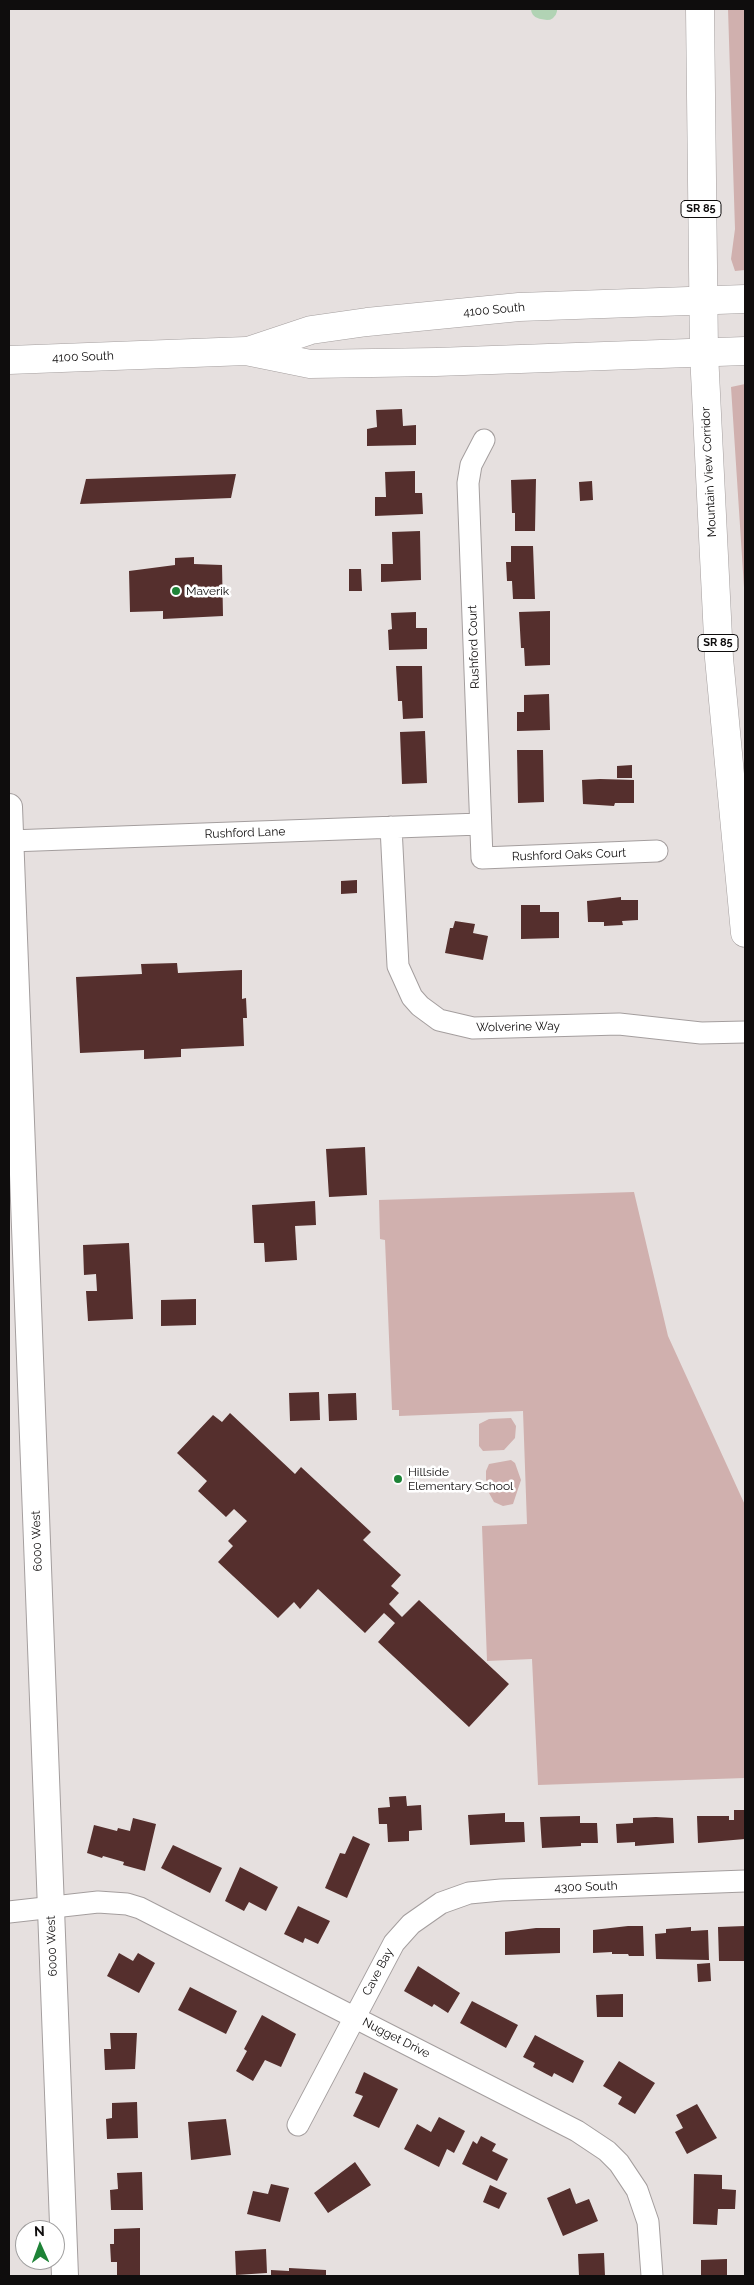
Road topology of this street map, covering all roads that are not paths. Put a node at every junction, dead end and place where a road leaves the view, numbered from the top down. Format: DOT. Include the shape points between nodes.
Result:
graph roads {
  1 [pos="700,9"];
  2 [pos="745,300"];
  3 [pos="702,301"];
  4 [pos="246,351"];
  5 [pos="745,351"];
  6 [pos="704,353"];
  7 [pos="9,360"];
  8 [pos="484,440"];
  9 [pos="9,807"];
  10 [pos="480,824"];
  11 [pos="391,828"];
  12 [pos="10,841"];
  13 [pos="657,852"];
  14 [pos="482,858"];
  15 [pos="745,933"];
  16 [pos="745,1032"];
  17 [pos="13,1050"];
  18 [pos="745,1881"];
  19 [pos="50,1907"];
  20 [pos="430,1909"];
  21 [pos="9,1912"];
  22 [pos="355,2017"];
  23 [pos="298,2125"];
  24 [pos="64,2276"];
  25 [pos="652,2276"];
  1 -- 3 [label="main road, Mountain View Corridor / SR 85"];
  2 -- 3 [label="main road, 4100 South"];
  3 -- 4 [label="main road, 4100 South" via="519,307 367,322 311,330"];
  3 -- 6 [label="main road, Mountain View Corridor / SR 85"];
  4 -- 6 [label="main road, 4100 South" via="310,364"];
  4 -- 7 [label="main road, 4100 South"];
  5 -- 6 [label="main road, 4100 South"];
  6 -- 15 [label="main road, Mountain View Corridor / SR 85" via="719,658"];
  8 -- 10 [label="street, Rushford Court" via="470,465 468,484"];
  9 -- 12 [label="street, 6000 West"];
  10 -- 11 [label="street, Rushford Lane"];
  10 -- 14 [label="street, Rushford Court"];
  11 -- 12 [label="street, Rushford Lane"];
  11 -- 16 [label="street, Wolverine Way" via="398,966 412,996 439,1020 474,1028 619,1024 685,1032"];
  12 -- 17 [label="street, 6000 West"];
  13 -- 14 [label="street, Rushford Oaks Court"];
  17 -- 19 [label="street, 6000 West"];
  18 -- 20 [label="street, 4300 South" via="485,1891 454,1898"];
  19 -- 21 [label="street, Nugget Drive"];
  19 -- 22 [label="street, Nugget Drive" via="98,1902 140,1908"];
  19 -- 24 [label="street, 6000 West"];
  20 -- 22 [label="street, Cave Bay" via="394,1943"];
  22 -- 23 [label="street, Cave Bay"];
  22 -- 25 [label="street, Nugget Drive" via="577,2131 608,2151 630,2176 644,2206 651,2240"];
}
